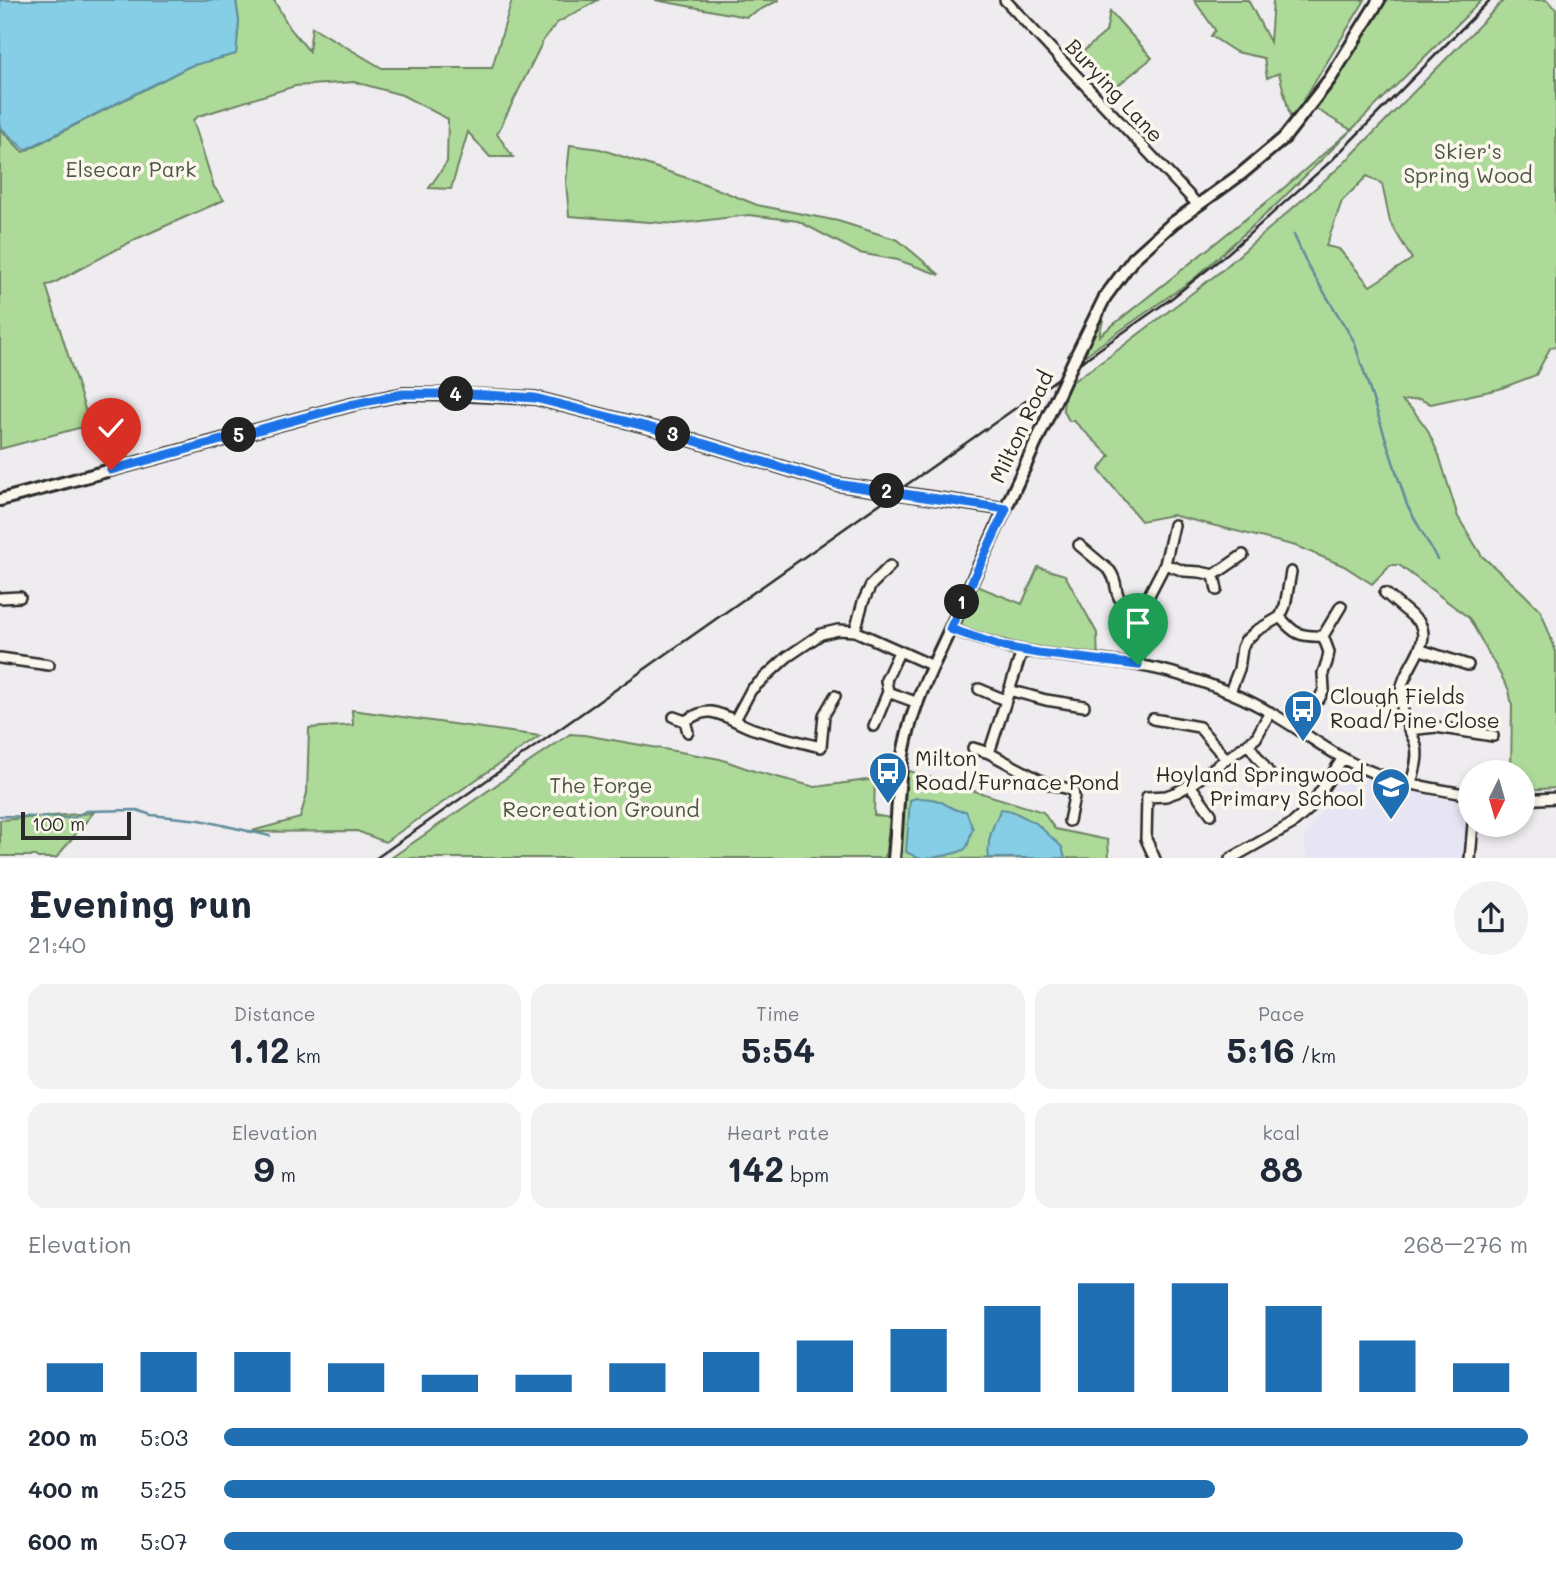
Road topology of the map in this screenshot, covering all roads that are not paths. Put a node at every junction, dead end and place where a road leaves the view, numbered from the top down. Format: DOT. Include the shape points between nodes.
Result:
graph roads {
  1 [pos="1005,0"];
  2 [pos="1379,0"];
  3 [pos="1198,205"];
  4 [pos="0,500"];
  5 [pos="1006,509"];
  6 [pos="1174,525"];
  7 [pos="1079,545"];
  8 [pos="1243,555"];
  9 [pos="1165,564"];
  10 [pos="890,566"];
  11 [pos="1291,572"];
  12 [pos="1214,575"];
  13 [pos="1217,590"];
  14 [pos="1385,593"];
  15 [pos="20,597"];
  16 [pos="0,598"];
  17 [pos="1340,606"];
  18 [pos="1143,612"];
  19 [pos="1280,617"];
  20 [pos="950,629"];
  21 [pos="855,631"];
  22 [pos="1323,636"];
  23 [pos="1022,650"];
  24 [pos="1421,650"];
  25 [pos="899,652"];
  26 [pos="0,659"];
  27 [pos="49,665"];
  28 [pos="1138,665"];
  29 [pos="1468,665"];
  30 [pos="933,666"];
  31 [pos="979,690"];
  32 [pos="1009,690"];
  33 [pos="888,692"];
  34 [pos="1230,692"];
  35 [pos="835,696"];
  36 [pos="1319,699"];
  37 [pos="1005,700"];
  38 [pos="918,702"];
  39 [pos="1084,706"];
  40 [pos="1270,712"];
  41 [pos="674,717"];
  42 [pos="1153,719"];
  43 [pos="735,720"];
  44 [pos="685,721"];
  45 [pos="874,726"];
  46 [pos="1409,730"];
  47 [pos="688,732"];
  48 [pos="1493,736"];
  49 [pos="1248,744"];
  50 [pos="973,748"];
  51 [pos="989,753"];
  52 [pos="1343,758"];
  53 [pos="1226,759"];
  54 [pos="1269,774"];
  55 [pos="1412,784"];
  56 [pos="1190,785"];
  57 [pos="1458,793"];
  58 [pos="1556,798"];
  59 [pos="1535,799"];
  60 [pos="1211,814"];
  61 [pos="1069,821"];
  62 [pos="1472,837"];
  63 [pos="894,858"];
  64 [pos="1155,858"];
  65 [pos="1232,858"];
  66 [pos="1470,858"];
  1 -- 3 [label="street, Burying Lane"];
  2 -- 3 [label="street, Milton Road" via="1330,79 1284,138"];
  3 -- 5 [label="street, Milton Road, bridge" via="1134,258 1105,297"];
  4 -- 5 [label="street, bridge" via="350,405 403,394 470,394 535,398 836,484"];
  5 -- 20 [label="street, Milton Road"];
  6 -- 9 [label="street"];
  7 -- 18 [label="street" via="1114,576 1121,603"];
  8 -- 12 [label="street"];
  9 -- 12 [label="street"];
  9 -- 18 [label="street"];
  10 -- 21 [label="street" via="871,584"];
  11 -- 19 [label="street"];
  12 -- 13 [label="street"];
  14 -- 24 [label="street" via="1423,628"];
  15 -- 16 [label="street"];
  17 -- 22 [label="street"];
  18 -- 28 [label="street"];
  19 -- 22 [label="street" via="1301,635"];
  19 -- 34 [label="street" via="1245,641"];
  20 -- 23 [label="street"];
  20 -- 30 [label="street, Milton Road"];
  21 -- 25 [label="street"];
  21 -- 43 [label="street" via="821,634 787,657 751,690"];
  22 -- 36 [label="street" via="1329,652"];
  23 -- 28 [label="street"];
  23 -- 32 [label="street"];
  24 -- 29 [label="street"];
  24 -- 46 [label="street" via="1409,667 1400,694"];
  25 -- 30 [label="street"];
  25 -- 33 [label="street" via="886,680"];
  26 -- 27 [label="street"];
  28 -- 34 [label="street"];
  30 -- 38 [label="street, Milton Road"];
  31 -- 37 [label="street"];
  32 -- 37 [label="street"];
  32 -- 39 [label="street"];
  33 -- 38 [label="street"];
  33 -- 45 [label="street"];
  34 -- 40 [label="street"];
  35 -- 43 [label="street" via="824,715 821,747 755,730"];
  37 -- 51 [label="street"];
  38 -- 63 [label="street, Milton Road" via="905,747"];
  40 -- 49 [label="street"];
  40 -- 52 [label="street"];
  41 -- 44 [label="street"];
  42 -- 53 [label="street" via="1199,727"];
  43 -- 44 [label="street" via="709,711"];
  44 -- 47 [label="street"];
  46 -- 48 [label="street" via="1436,727"];
  46 -- 55 [label="street" via="1417,748"];
  49 -- 53 [label="street"];
  49 -- 54 [label="street"];
  50 -- 51 [label="street"];
  51 -- 61 [label="street" via="1045,783 1073,790"];
  52 -- 55 [label="street"];
  52 -- 65 [label="street" via="1308,810"];
  53 -- 56 [label="street"];
  55 -- 57 [label="street"];
  56 -- 60 [label="street"];
  56 -- 64 [label="street" via="1166,796 1147,797 1146,839"];
  58 -- 59 [label="street"];
  62 -- 66 [label="street"];
}
